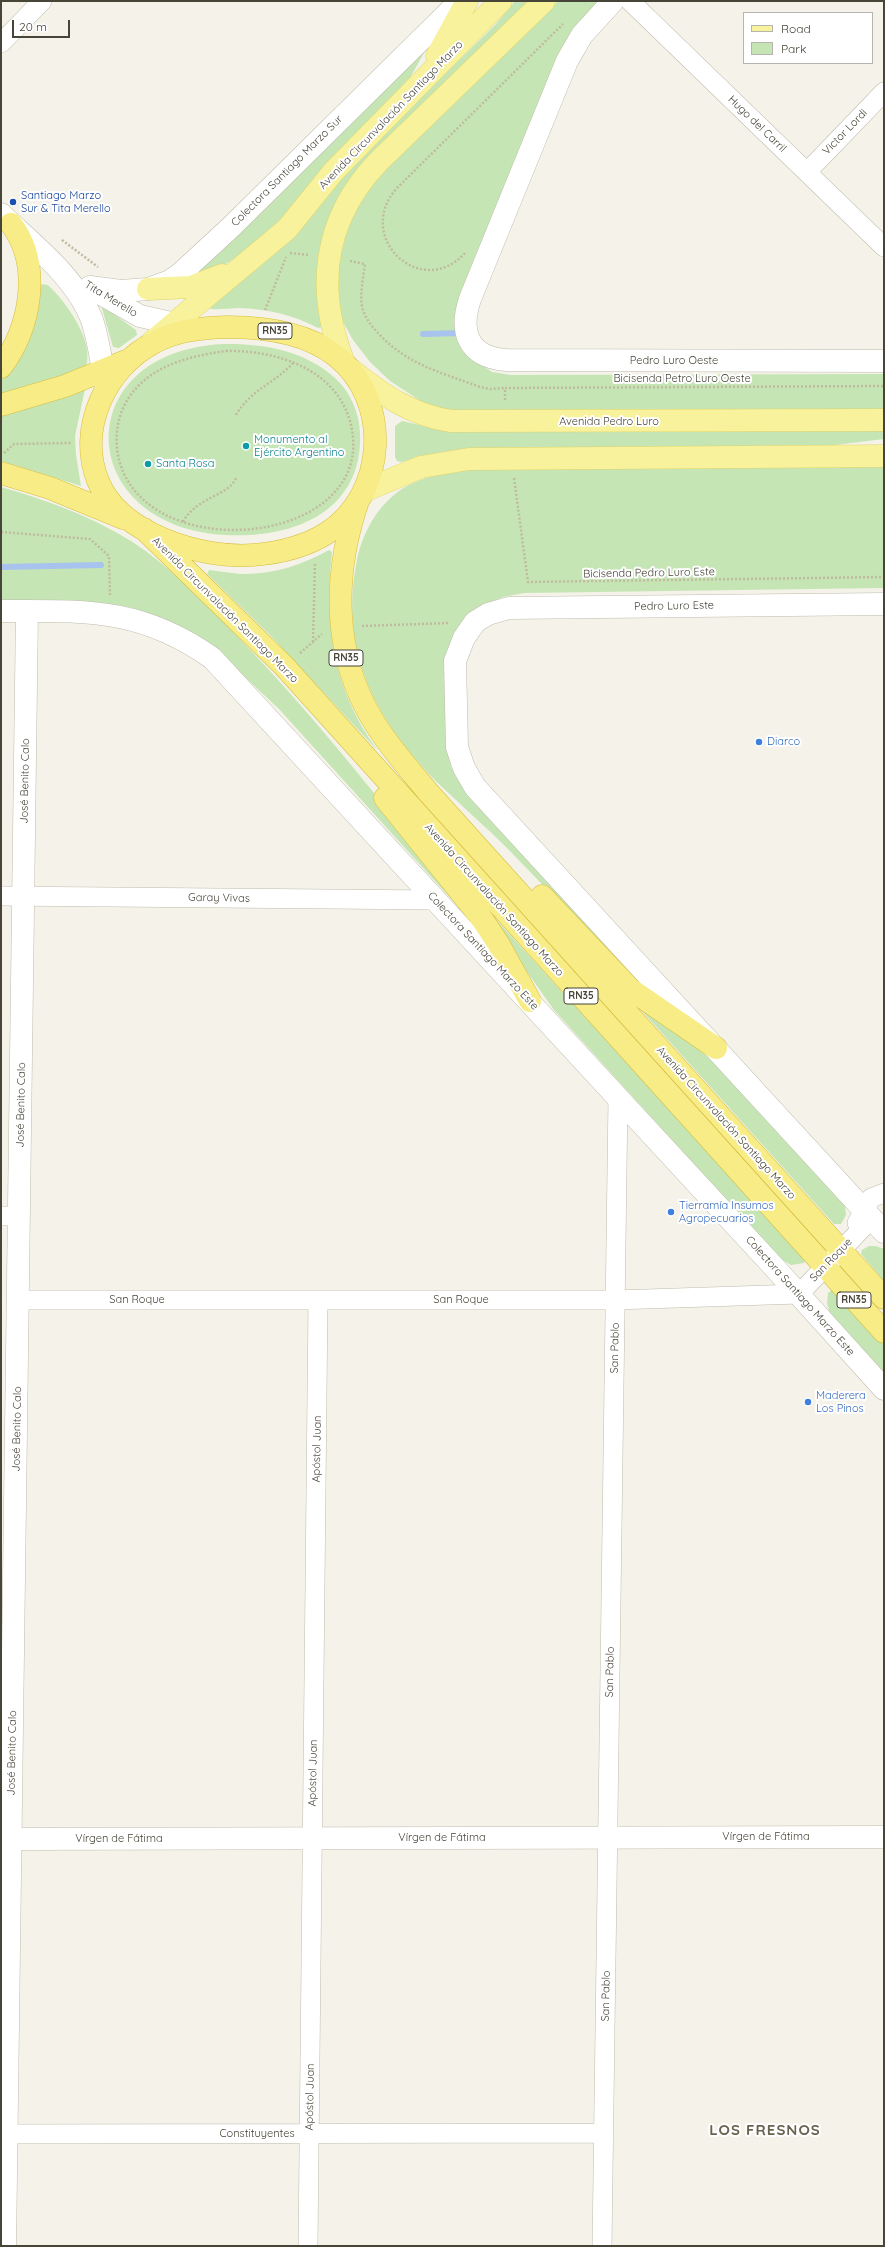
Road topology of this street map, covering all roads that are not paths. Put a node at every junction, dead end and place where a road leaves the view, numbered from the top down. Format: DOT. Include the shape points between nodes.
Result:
graph roads {
  1 [pos="42,1"];
  2 [pos="460,1"];
  3 [pos="467,1"];
  4 [pos="501,1"];
  5 [pos="544,1"];
  6 [pos="613,1"];
  7 [pos="630,1"];
  8 [pos="1,43"];
  9 [pos="424,78"];
  10 [pos="884,92"];
  11 [pos="807,172"];
  12 [pos="12,217"];
  13 [pos="884,247"];
  14 [pos="51,262"];
  15 [pos="247,264"];
  16 [pos="90,287"];
  17 [pos="148,289"];
  18 [pos="174,324"];
  19 [pos="199,329"];
  20 [pos="145,348"];
  21 [pos="884,361"];
  22 [pos="347,366"];
  23 [pos="1,367"];
  24 [pos="104,379"];
  25 [pos="1,406"];
  26 [pos="884,420"];
  27 [pos="884,456"];
  28 [pos="1,473"];
  29 [pos="361,496"];
  30 [pos="139,526"];
  31 [pos="884,604"];
  32 [pos="28,611"];
  33 [pos="1,612"];
  34 [pos="337,726"];
  35 [pos="428,792"];
  36 [pos="1,896"];
  37 [pos="24,896"];
  38 [pos="436,900"];
  39 [pos="530,1001"];
  40 [pos="716,1048"];
  41 [pos="618,1098"];
  42 [pos="884,1193"];
  43 [pos="10,1216"];
  44 [pos="874,1220"];
  45 [pos="841,1250"];
  46 [pos="825,1267"];
  47 [pos="798,1294"];
  48 [pos="884,1298"];
  49 [pos="18,1300"];
  50 [pos="318,1300"];
  51 [pos="616,1300"];
  52 [pos="884,1332"];
  53 [pos="884,1389"];
  54 [pos="608,1837"];
  55 [pos="884,1837"];
  56 [pos="313,1838"];
  57 [pos="6,1839"];
  58 [pos="5,2122"];
  59 [pos="604,2133"];
  60 [pos="310,2134"];
  61 [pos="5,2246"];
  62 [pos="308,2246"];
  63 [pos="602,2246"];
  1 -- 8 [label="street"];
  2 -- 17 [label="street, Colectora Santiago Marzo Sur" via="189,267 170,281"];
  3 -- 9 [label="main road"];
  4 -- 9 [label="main road, Avenida Circunvalación Santiago Marzo"];
  5 -- 22 [label="main road, Avenida Circunvalación Santiago Marzo" via="379,161 361,180 346,203 336,229 327,284 331,325"];
  6 -- 21 [label="street, Pedro Luro Oeste" via="582,35 560,77 470,299 466,333 476,351 486,357 506,360"];
  7 -- 11 [label="street, Hugo del Carril"];
  9 -- 15 [label="main road, Avenida Circunvalación Santiago Marzo" via="334,171 287,229"];
  10 -- 11 [label="street, Victor Lordi"];
  11 -- 13 [label="street, Hugo del Carril"];
  12 -- 14 [label="street, Tita Merello"];
  12 -- 23 [label="highway" via="26,257 28,300 17,342"];
  14 -- 16 [label="street, Tita Merello"];
  14 -- 24 [label="street, Tita Merello" via="75,289 88,310 95,331"];
  15 -- 17 [label="main road" via="198,286"];
  15 -- 18 [label="main road, Avenida Circunvalación Santiago Marzo"];
  16 -- 17 [label="street, Colectora Santiago Marzo Sur" via="121,291"];
  16 -- 18 [label="street, Tita Merello" via="132,313"];
  18 -- 19 [label="street, Tita Merello"];
  18 -- 20 [label="main road, Avenida Circunvalación Santiago Marzo"];
  19 -- 20 [label="highway, RN35" via="171,335"];
  19 -- 22 [label="highway, RN35" via="243,327 273,330 313,342 335,354"];
  20 -- 24 [label="highway, RN35"];
  22 -- 26 [label="main road, Avenida Pedro Luro" via="405,408 451,421"];
  22 -- 29 [label="highway, RN35" via="369,400 375,426 373,467"];
  24 -- 25 [label="highway, RN35" via="51,390"];
  24 -- 30 [label="highway, RN35" via="92,428 94,468 105,494"];
  27 -- 29 [label="main road" via="469,459 421,467"];
  28 -- 30 [label="highway, RN35" via="50,488"];
  29 -- 30 [label="highway, RN35" via="343,520 327,533 294,548 267,554 210,554 171,543"];
  29 -- 35 [label="highway, Avenida Circunvalación Santiago Marzo / RN35" via="345,548 341,580 341,627 347,660 358,692 373,722"];
  30 -- 34 [label="highway, Avenida Circunvalación Santiago Marzo / RN35" via="262,644"];
  31 -- 40 [label="street, Pedro Luro Este" via="516,608 488,614 462,626 455,673 456,739 467,775 492,807"];
  32 -- 33 [label="street, Colectora Santiago Marzo Este"];
  32 -- 37 [label="street, José Benito Calo"];
  32 -- 38 [label="street, Colectora Santiago Marzo Este" via="86,612 130,618 180,638 212,658"];
  34 -- 39 [label="highway" via="393,809 480,916"];
  34 -- 46 [label="highway, Avenida Circunvalación Santiago Marzo / RN35"];
  35 -- 40 [label="highway" via="508,860 630,989"];
  35 -- 45 [label="highway, Avenida Circunvalación Santiago Marzo / RN35"];
  36 -- 37 [label="street, Garay Vivas"];
  37 -- 38 [label="street, Garay Vivas"];
  37 -- 43 [label="street, José Benito Calo"];
  38 -- 39 [label="street, Colectora Santiago Marzo Este"];
  39 -- 41 [label="street, Colectora Santiago Marzo Este"];
  40 -- 44 [label="street"];
  41 -- 47 [label="street, Colectora Santiago Marzo Este"];
  41 -- 51 [label="street, San Pablo"];
  42 -- 44 [label="street, San Roque" via="871,1198"];
  43 -- 49 [label="street, José Benito Calo"];
  44 -- 45 [label="street, San Roque"];
  45 -- 46 [label="street, San Roque"];
  45 -- 48 [label="highway, Avenida Circunvalación Santiago Marzo / RN35"];
  46 -- 47 [label="street, San Roque"];
  46 -- 52 [label="highway, Avenida Circunvalación Santiago Marzo / RN35"];
  47 -- 51 [label="street, San Roque"];
  47 -- 53 [label="street, Colectora Santiago Marzo Este"];
  49 -- 50 [label="street, San Roque"];
  49 -- 57 [label="street, José Benito Calo"];
  50 -- 51 [label="street, San Roque"];
  50 -- 56 [label="street, Apóstol Juan"];
  51 -- 54 [label="street, San Pablo"];
  54 -- 55 [label="street, Vírgen de Fátima"];
  54 -- 56 [label="street, Vírgen de Fátima"];
  54 -- 59 [label="street, San Pablo"];
  56 -- 57 [label="street, Vírgen de Fátima"];
  56 -- 60 [label="street, Apóstol Juan"];
  57 -- 58 [label="street, José Benito Calo"];
  58 -- 60 [label="street, Constituyentes"];
  58 -- 61 [label="street, José Benito Calo"];
  59 -- 60 [label="street, Constituyentes"];
  59 -- 63 [label="street, San Pablo"];
  60 -- 62 [label="street, Apóstol Juan"];
}
